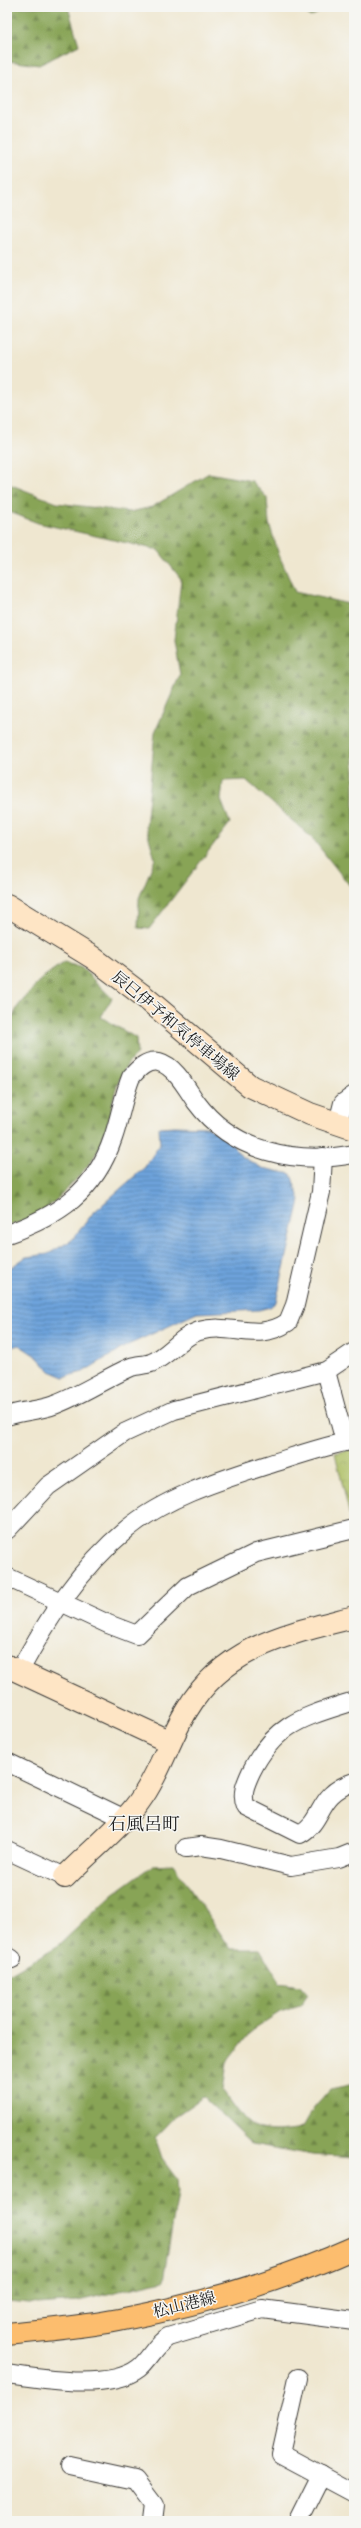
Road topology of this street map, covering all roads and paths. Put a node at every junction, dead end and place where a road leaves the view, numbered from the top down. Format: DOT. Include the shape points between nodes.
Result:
graph roads {
  1 [pos="7,905"];
  2 [pos="354,1096"];
  3 [pos="346,1126"];
  4 [pos="354,1154"];
  5 [pos="323,1157"];
  6 [pos="7,1234"];
  7 [pos="354,1352"];
  8 [pos="326,1371"];
  9 [pos="7,1416"];
  10 [pos="349,1441"];
  11 [pos="354,1529"];
  12 [pos="7,1530"];
  13 [pos="7,1577"];
  14 [pos="60,1602"];
  15 [pos="354,1617"];
  16 [pos="13,1669"];
  17 [pos="354,1701"];
  18 [pos="170,1742"];
  19 [pos="7,1762"];
  20 [pos="354,1782"];
  21 [pos="123,1818"];
  22 [pos="186,1848"];
  23 [pos="7,1850"];
  24 [pos="354,1852"];
  25 [pos="65,1877"];
  26 [pos="354,2248"];
  27 [pos="354,2321"];
  28 [pos="7,2334"];
  29 [pos="7,2374"];
  30 [pos="298,2378"];
  31 [pos="70,2466"];
  32 [pos="321,2475"];
  33 [pos="354,2493"];
  34 [pos="152,2521"];
  35 [pos="298,2521"];
  1 -- 3 [label="street, 辰巳伊予和気停車場線" via="92,957 141,994 250,1086 310,1114"];
  2 -- 3 [label="street" via="343,1103"];
  4 -- 5 [label="street"];
  5 -- 6 [label="street" via="273,1154 247,1145 216,1123 197,1104 170,1068 159,1062 148,1063 138,1068 132,1077 107,1153 95,1175 80,1194 61,1210"];
  5 -- 9 [label="street" via="321,1192 295,1305 288,1322 269,1332 217,1329 199,1332 186,1338 161,1358 132,1367 69,1399 52,1406 24,1410"];
  7 -- 8 [label="street"];
  8 -- 10 [label="street"];
  8 -- 12 [label="street" via="174,1410 124,1433 48,1486"];
  10 -- 14 [label="street" via="201,1486 165,1505 128,1528 86,1570"];
  11 -- 14 [label="street" via="256,1553 188,1586 137,1635"];
  13 -- 14 [label="street"];
  14 -- 16 [label="street"];
  15 -- 18 [label="street" via="280,1636 236,1658 200,1690"];
  16 -- 18 [label="street"];
  17 -- 20 [label="street" via="311,1715 279,1732 257,1761 244,1788 243,1799 246,1807 300,1834 310,1828 331,1794"];
  18 -- 21 [label="street" via="143,1796"];
  19 -- 21 [label="street"];
  21 -- 25 [label="street"];
  22 -- 24 [label="street" via="201,1846 221,1849 291,1866 339,1858"];
  23 -- 25 [label="street"];
  26 -- 28 [label="main road, 松山港線" via="243,2288 189,2304 118,2320"];
  27 -- 29 [label="street" via="255,2310 168,2337 159,2342 139,2367 127,2374 108,2379 71,2381"];
  30 -- 32 [label="street" via="281,2454"];
  31 -- 34 [label="street" via="136,2472 154,2505"];
  32 -- 33 [label="street"];
  32 -- 35 [label="street"];
}
